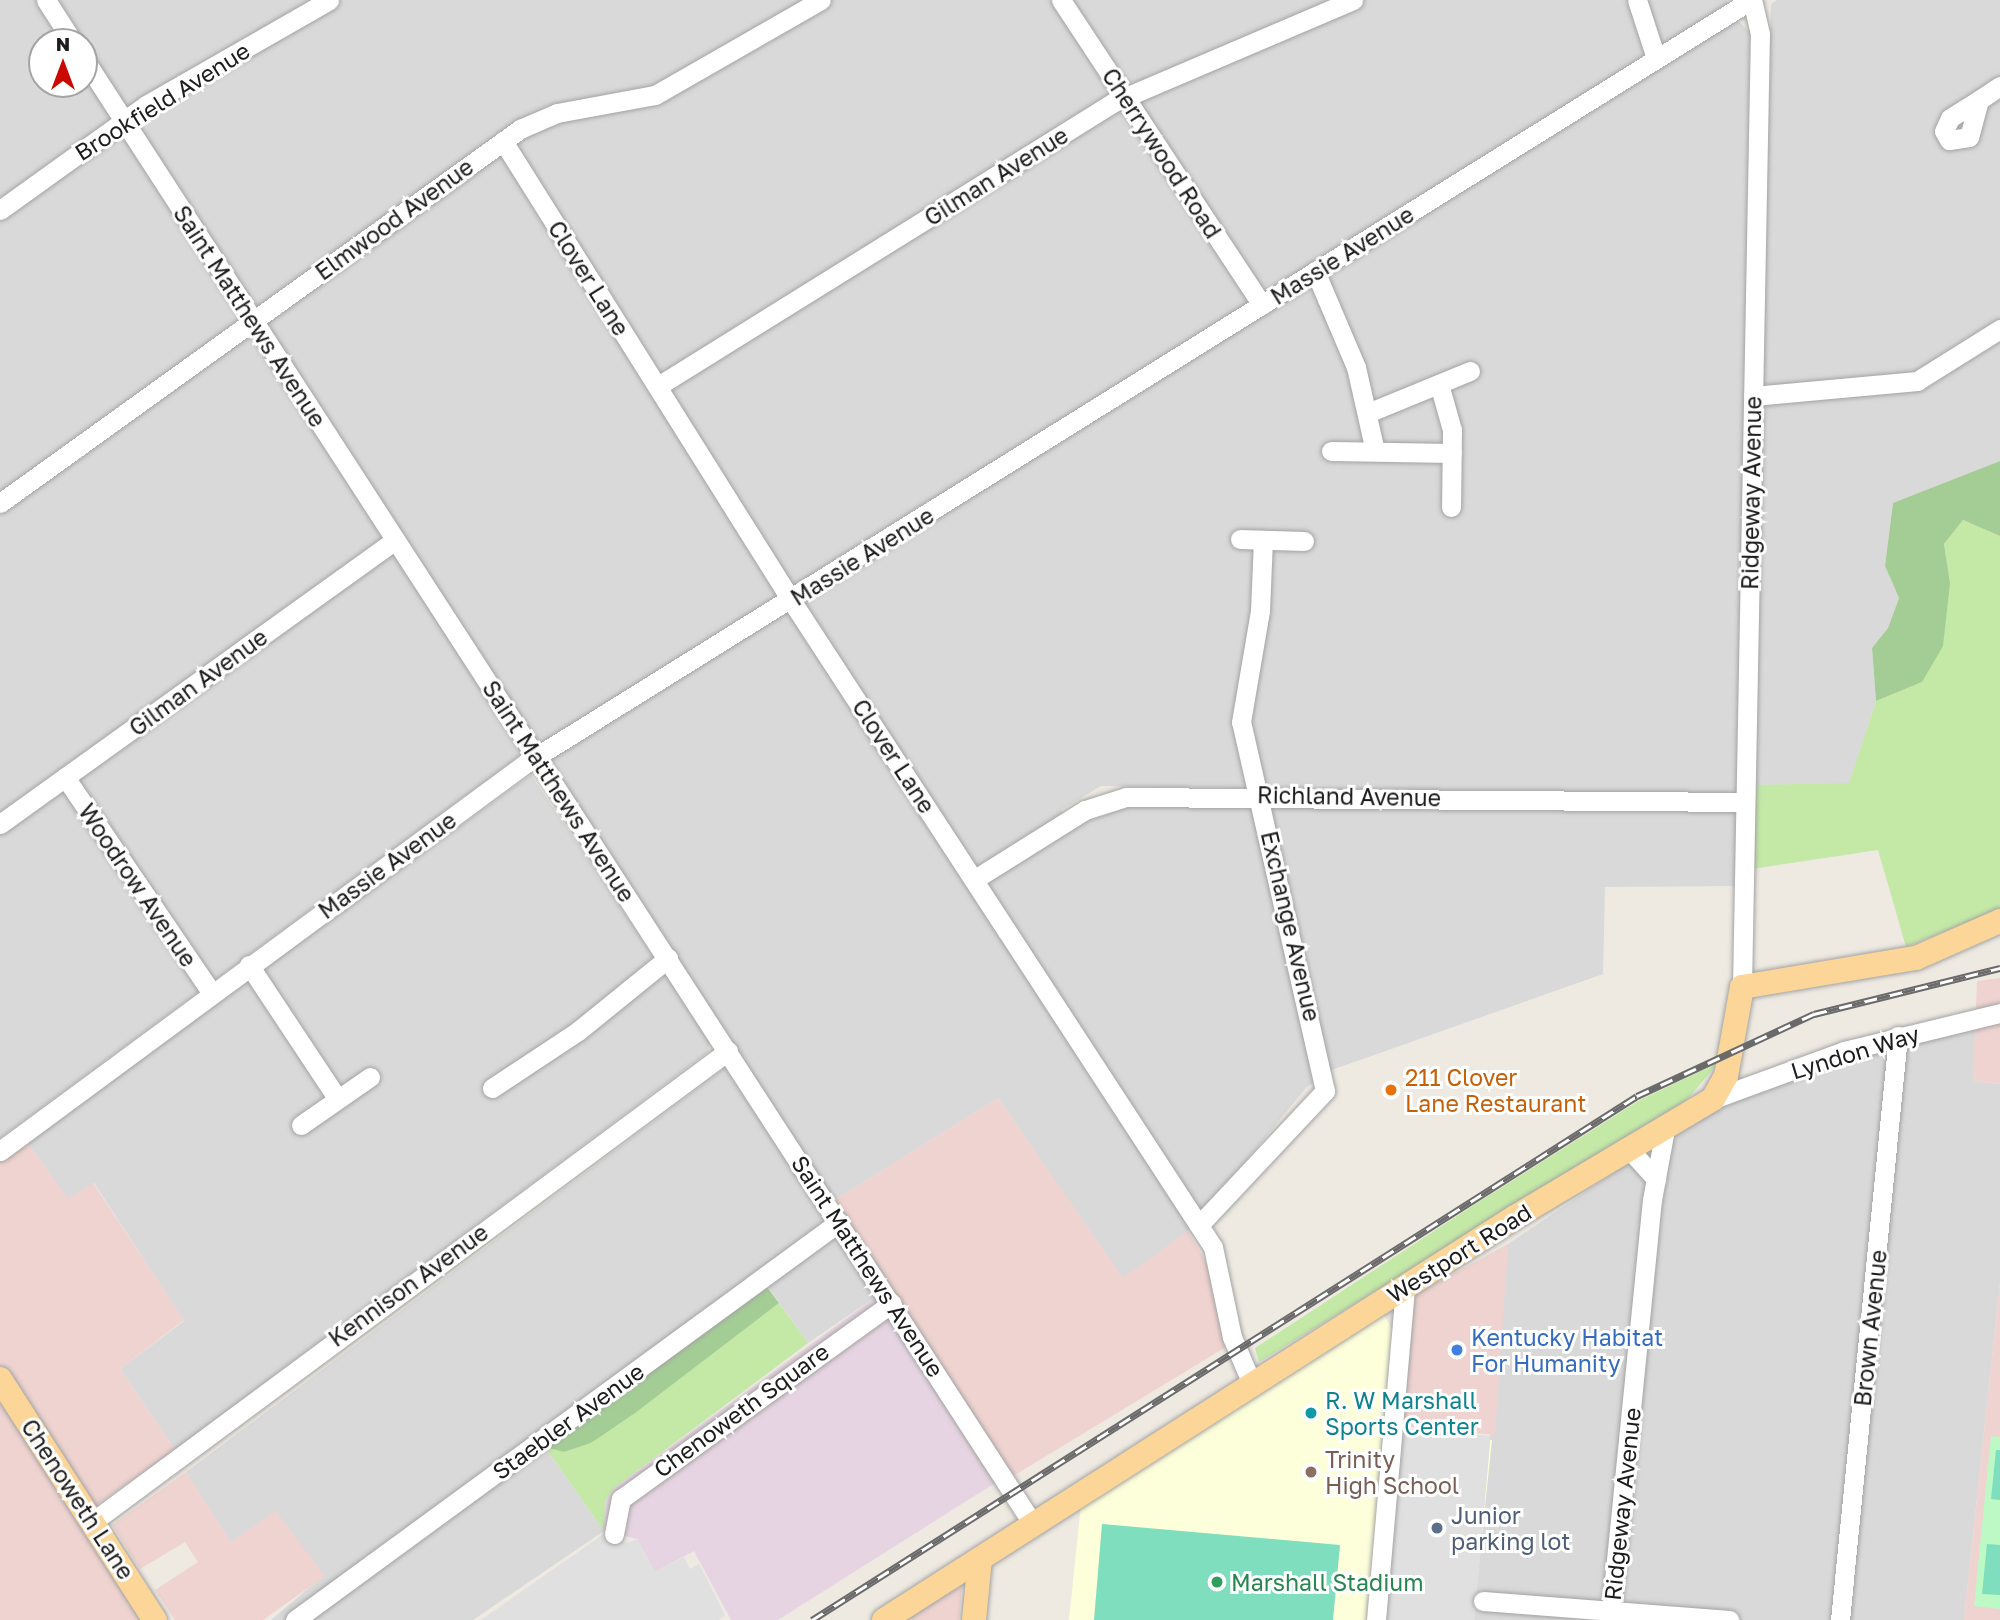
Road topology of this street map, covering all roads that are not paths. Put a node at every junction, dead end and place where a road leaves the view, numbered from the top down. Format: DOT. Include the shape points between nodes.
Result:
graph roads {
  1 [pos="46,0"];
  2 [pos="329,0"];
  3 [pos="821,0"];
  4 [pos="1061,0"];
  5 [pos="1353,0"];
  6 [pos="1637,0"];
  7 [pos="1752,0"];
  8 [pos="64,28"];
  9 [pos="1656,58"];
  10 [pos="98,80"];
  11 [pos="2000,86"];
  12 [pos="1125,97"];
  13 [pos="1979,100"];
  14 [pos="125,120"];
  15 [pos="503,141"];
  16 [pos="0,210"];
  17 [pos="1315,271"];
  18 [pos="1262,305"];
  19 [pos="252,322"];
  20 [pos="2000,329"];
  21 [pos="1470,371"];
  22 [pos="1439,384"];
  23 [pos="658,386"];
  24 [pos="1753,396"];
  25 [pos="1370,412"];
  26 [pos="1331,451"];
  27 [pos="1375,452"];
  28 [pos="1452,453"];
  29 [pos="0,503"];
  30 [pos="1451,507"];
  31 [pos="1240,539"];
  32 [pos="395,540"];
  33 [pos="1263,540"];
  34 [pos="1304,541"];
  35 [pos="791,600"];
  36 [pos="537,758"];
  37 [pos="65,778"];
  38 [pos="1259,795"];
  39 [pos="1744,802"];
  40 [pos="0,824"];
  41 [pos="975,879"];
  42 [pos="2000,921"];
  43 [pos="668,958"];
  44 [pos="249,965"];
  45 [pos="1742,987"];
  46 [pos="212,992"];
  47 [pos="2000,1013"];
  48 [pos="1898,1037"];
  49 [pos="728,1051"];
  50 [pos="370,1077"];
  51 [pos="492,1088"];
  52 [pos="337,1098"];
  53 [pos="1713,1099"];
  54 [pos="1666,1124"];
  55 [pos="301,1125"];
  56 [pos="1628,1148"];
  57 [pos="0,1151"];
  58 [pos="1656,1179"];
  59 [pos="839,1222"];
  60 [pos="1199,1225"];
  61 [pos="1405,1286"];
  62 [pos="892,1303"];
  63 [pos="0,1379"];
  64 [pos="1252,1384"];
  65 [pos="92,1523"];
  66 [pos="1033,1524"];
  67 [pos="614,1534"];
  68 [pos="980,1559"];
  69 [pos="1483,1601"];
  70 [pos="1611,1614"];
  71 [pos="156,1620"];
  72 [pos="295,1620"];
  73 [pos="884,1620"];
  74 [pos="974,1620"];
  75 [pos="1376,1620"];
  76 [pos="1728,1620"];
  77 [pos="1840,1620"];
  1 -- 8 [label="street"];
  2 -- 14 [label="street, Brookfield Avenue"];
  3 -- 15 [label="street, Elmwood Avenue" via="655,95 548,116"];
  4 -- 12 [label="street, Cherrywood Road"];
  5 -- 12 [label="street, Gilman Avenue"];
  6 -- 9 [label="street"];
  7 -- 9 [label="street, Massie Avenue"];
  7 -- 24 [label="street, Ridgeway Avenue" via="1760,34"];
  9 -- 17 [label="street, Massie Avenue"];
  10 -- 14 [label="street, Saint Matthews Avenue"];
  11 -- 13 [label="street"];
  12 -- 18 [label="street, Cherrywood Road"];
  12 -- 23 [label="street, Gilman Avenue"];
  14 -- 16 [label="street, Brookfield Avenue"];
  14 -- 19 [label="street, Saint Matthews Avenue"];
  15 -- 19 [label="street, Elmwood Avenue"];
  15 -- 23 [label="street, Clover Lane"];
  17 -- 18 [label="street, Massie Avenue"];
  17 -- 25 [label="street" via="1343,330"];
  18 -- 35 [label="street, Massie Avenue"];
  19 -- 29 [label="street, Elmwood Avenue"];
  19 -- 32 [label="street, Saint Matthews Avenue"];
  20 -- 24 [label="street" via="1917,381"];
  21 -- 22 [label="street"];
  22 -- 25 [label="street"];
  22 -- 28 [label="street"];
  23 -- 35 [label="street, Clover Lane"];
  24 -- 39 [label="street, Ridgeway Avenue"];
  25 -- 27 [label="street"];
  26 -- 27 [label="street"];
  27 -- 28 [label="street"];
  28 -- 30 [label="street"];
  31 -- 33 [label="street"];
  32 -- 36 [label="street, Saint Matthews Avenue"];
  32 -- 37 [label="street, Gilman Avenue"];
  33 -- 34 [label="street"];
  33 -- 38 [label="street, Exchange Avenue" via="1260,611 1241,722"];
  35 -- 36 [label="street, Massie Avenue"];
  35 -- 41 [label="street, Clover Lane"];
  36 -- 43 [label="street, Saint Matthews Avenue"];
  36 -- 44 [label="street, Massie Avenue"];
  37 -- 40 [label="street, Gilman Avenue"];
  37 -- 46 [label="street, Woodrow Avenue"];
  38 -- 39 [label="street, Richland Avenue"];
  38 -- 41 [label="street, Richland Avenue" via="1112,800"];
  38 -- 60 [label="street, Exchange Avenue" via="1325,1091"];
  39 -- 45 [label="street, Ridgeway Avenue"];
  41 -- 60 [label="street, Clover Lane"];
  42 -- 45 [label="main road" via="1908,960"];
  43 -- 49 [label="street, Saint Matthews Avenue"];
  43 -- 51 [label="street" via="578,1031"];
  44 -- 46 [label="street, Massie Avenue"];
  44 -- 52 [label="street"];
  45 -- 53 [label="main road" via="1728,1066"];
  46 -- 57 [label="street, Massie Avenue"];
  47 -- 48 [label="street, Lyndon Way"];
  48 -- 53 [label="street, Lyndon Way"];
  48 -- 77 [label="street, Brown Avenue"];
  49 -- 59 [label="street, Saint Matthews Avenue"];
  49 -- 65 [label="street, Kennison Avenue"];
  50 -- 52 [label="street"];
  52 -- 55 [label="street"];
  53 -- 54 [label="main road, Westport Road"];
  54 -- 56 [label="main road, Westport Road"];
  54 -- 58 [label="street, Ridgeway Avenue"];
  56 -- 58 [label="street"];
  56 -- 61 [label="main road, Westport Road"];
  58 -- 70 [label="street, Ridgeway Avenue"];
  59 -- 62 [label="street, Saint Matthews Avenue"];
  59 -- 72 [label="street, Staebler Avenue"];
  60 -- 64 [label="street, Clover Lane" via="1220,1265 1232,1337"];
  61 -- 64 [label="main road, Westport Road"];
  61 -- 75 [label="street"];
  62 -- 66 [label="street, Saint Matthews Avenue"];
  62 -- 67 [label="street, Chenoweth Square" via="621,1499"];
  63 -- 65 [label="main road, Chenoweth Lane"];
  64 -- 66 [label="main road, Westport Road"];
  65 -- 71 [label="main road, Chenoweth Lane"];
  66 -- 68 [label="main road, Westport Road"];
  68 -- 73 [label="main road, Westport Road"];
  68 -- 74 [label="main road"];
  69 -- 70 [label="street"];
  70 -- 76 [label="street"];
}
